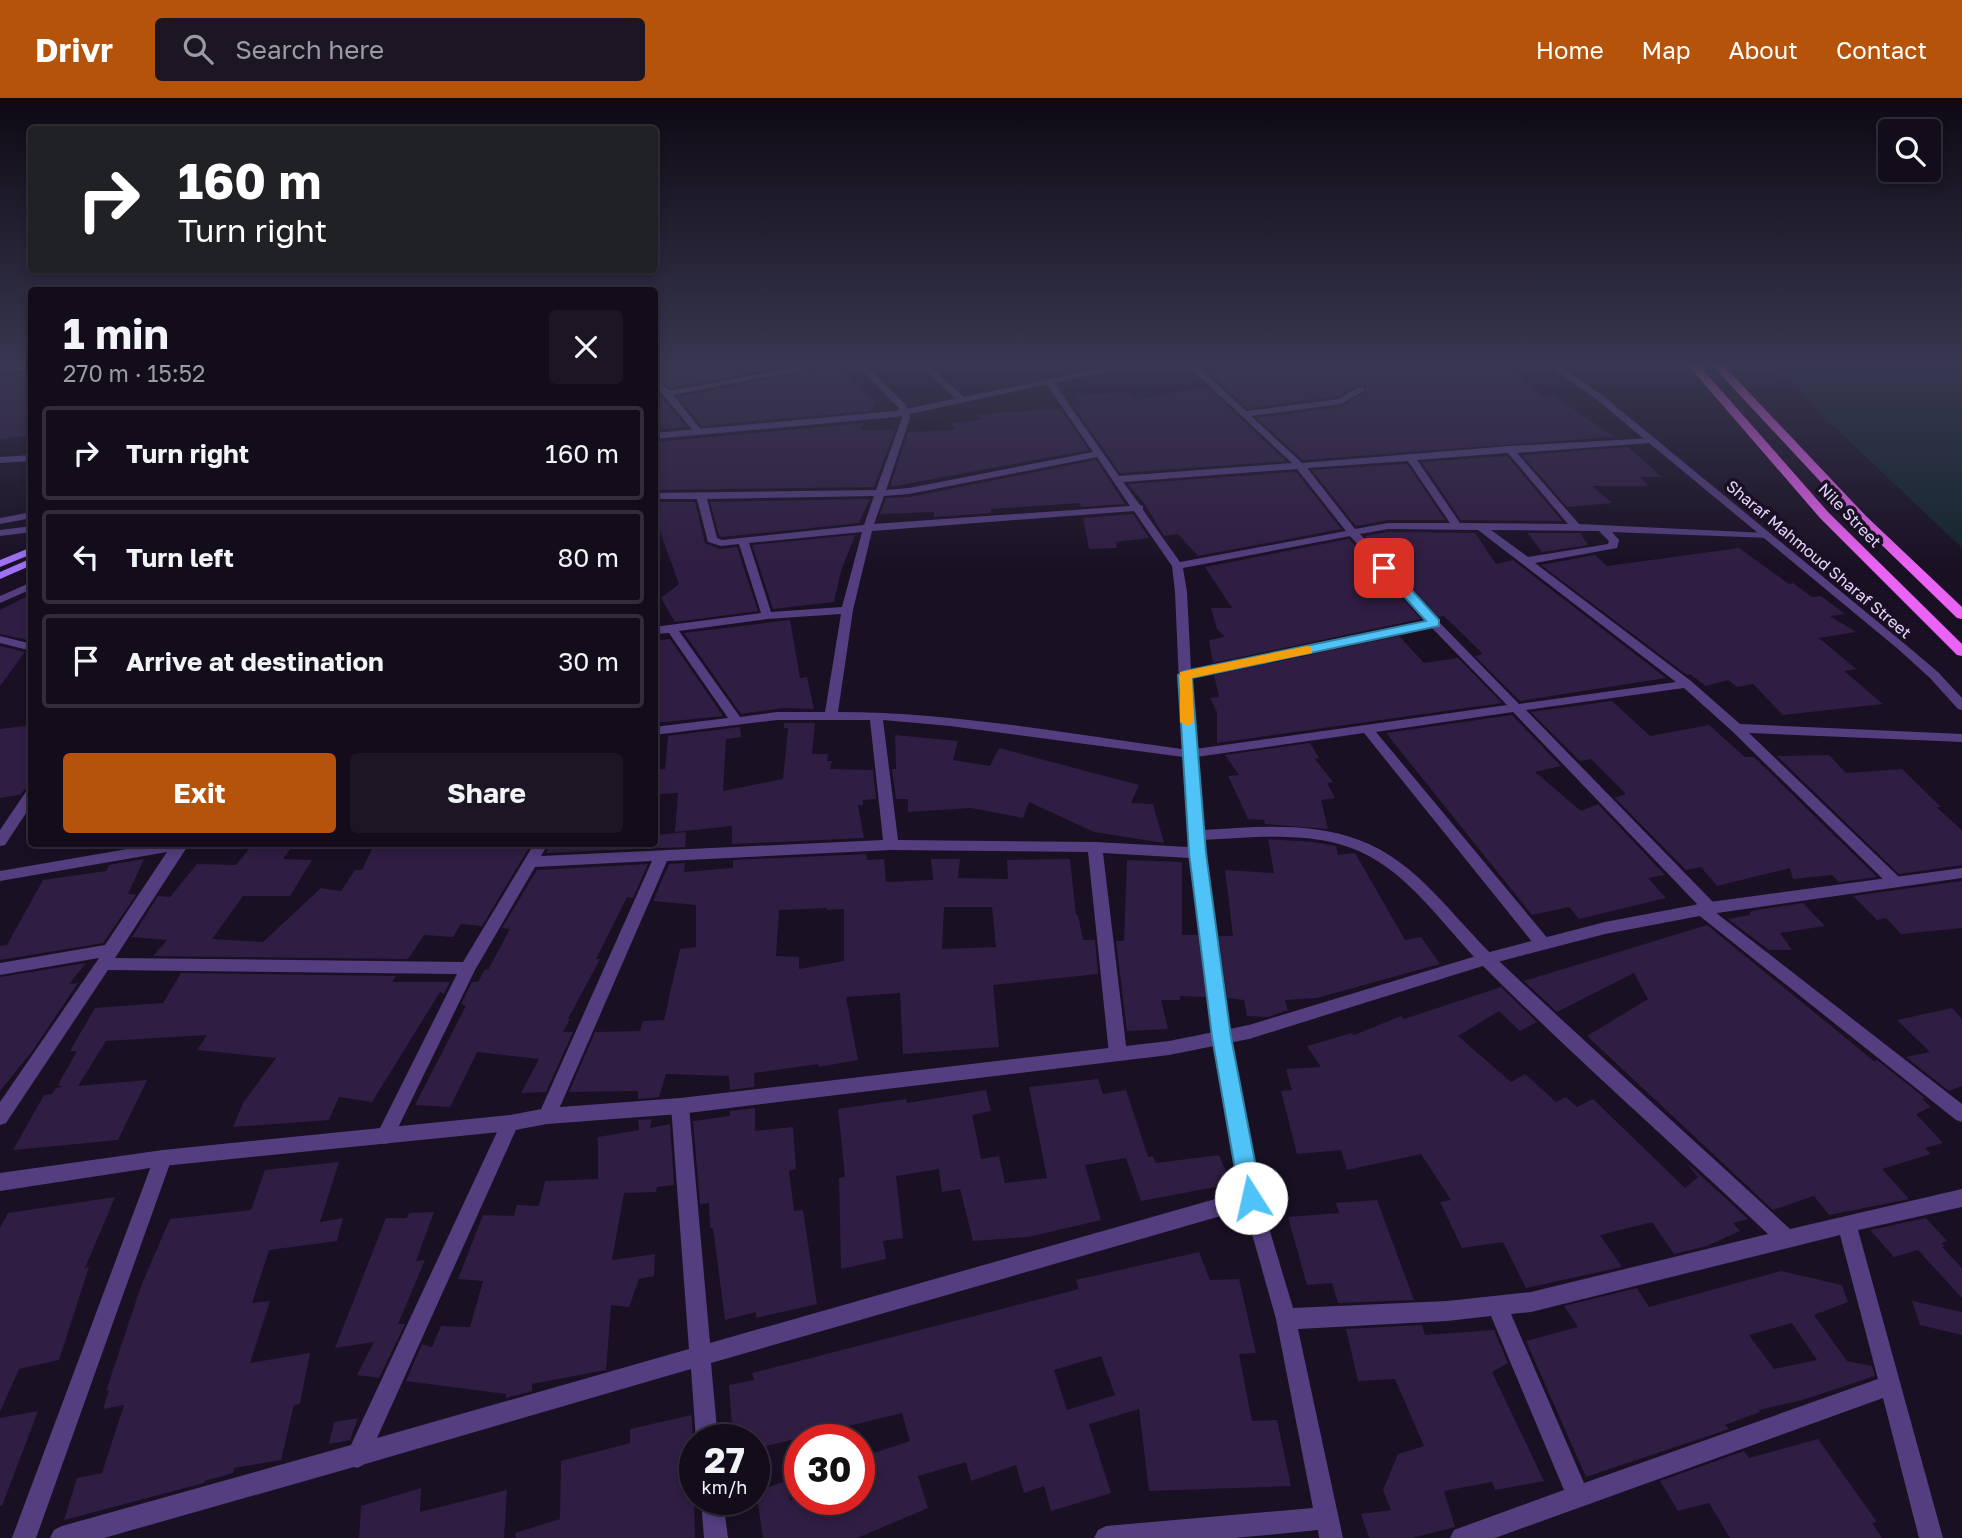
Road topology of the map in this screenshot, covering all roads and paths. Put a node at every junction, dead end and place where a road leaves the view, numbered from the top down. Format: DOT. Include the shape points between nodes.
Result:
graph roads {
  1 [pos="707,431"];
  2 [pos="900,431"];
  3 [pos="1084,431"];
  4 [pos="1263,431"];
  5 [pos="1639,431"];
  6 [pos="1751,431"];
  7 [pos="1780,431"];
  8 [pos="699,432"];
  9 [pos="658,436"];
  10 [pos="1650,440"];
  11 [pos="1509,450"];
  12 [pos="1100,454"];
  13 [pos="1410,457"];
  14 [pos="28,458"];
  15 [pos="0,460"];
  16 [pos="1300,466"];
  17 [pos="1119,479"];
  18 [pos="880,494"];
  19 [pos="658,496"];
  20 [pos="702,497"];
  21 [pos="1139,508"];
  22 [pos="28,516"];
  23 [pos="0,521"];
  24 [pos="1457,526"];
  25 [pos="1480,526"];
  26 [pos="1576,527"];
  27 [pos="868,528"];
  28 [pos="1602,528"];
  29 [pos="28,530"];
  30 [pos="1351,531"];
  31 [pos="0,533"];
  32 [pos="1766,536"];
  33 [pos="743,542"];
  34 [pos="28,552"];
  35 [pos="1525,561"];
  36 [pos="28,563"];
  37 [pos="0,564"];
  38 [pos="1177,566"];
  39 [pos="0,576"];
  40 [pos="28,587"];
  41 [pos="3,596"];
  42 [pos="847,610"];
  43 [pos="1962,615"];
  44 [pos="767,616"];
  45 [pos="1434,623"];
  46 [pos="672,629"];
  47 [pos="658,631"];
  48 [pos="0,639"];
  49 [pos="28,647"];
  50 [pos="1962,652"];
  51 [pos="1185,675"];
  52 [pos="1687,684"];
  53 [pos="1962,706"];
  54 [pos="1515,709"];
  55 [pos="831,714"];
  56 [pos="876,716"];
  57 [pos="736,720"];
  58 [pos="1737,728"];
  59 [pos="658,730"];
  60 [pos="1368,730"];
  61 [pos="1962,738"];
  62 [pos="1189,754"];
  63 [pos="28,799"];
  64 [pos="1196,835"];
  65 [pos="0,841"];
  66 [pos="891,845"];
  67 [pos="164,847"];
  68 [pos="179,847"];
  69 [pos="539,847"];
  70 [pos="1095,847"];
  71 [pos="1197,853"];
  72 [pos="662,856"];
  73 [pos="530,862"];
  74 [pos="1962,873"];
  75 [pos="0,876"];
  76 [pos="1894,881"];
  77 [pos="1706,909"];
  78 [pos="1543,943"];
  79 [pos="107,957"];
  80 [pos="1486,959"];
  81 [pos="468,968"];
  82 [pos="0,969"];
  83 [pos="1222,1037"];
  84 [pos="1118,1054"];
  85 [pos="680,1106"];
  86 [pos="1962,1114"];
  87 [pos="547,1116"];
  88 [pos="0,1117"];
  89 [pos="510,1123"];
  90 [pos="385,1136"];
  91 [pos="163,1158"];
  92 [pos="0,1182"];
  93 [pos="1251,1198"];
  94 [pos="1962,1198"];
  95 [pos="1847,1224"];
  96 [pos="1787,1239"];
  97 [pos="1497,1307"];
  98 [pos="1286,1319"];
  99 [pos="699,1355"];
  100 [pos="1890,1385"];
  101 [pos="705,1424"];
  102 [pos="357,1457"];
  103 [pos="1578,1496"];
  104 [pos="714,1515"];
  105 [pos="1329,1528"];
  106 [pos="24,1538"];
  107 [pos="62,1538"];
  108 [pos="716,1538"];
  109 [pos="1106,1538"];
  110 [pos="1462,1538"];
  111 [pos="1931,1538"];
  1 -- 8 [label="street"];
  2 -- 18 [label="street"];
  3 -- 12 [label="street"];
  4 -- 16 [label="street"];
  5 -- 10 [label="street, Sharaf Mahmoud Sharaf Street"];
  6 -- 50 [label="main road, Nile Street" via="1824,515"];
  7 -- 43 [label="main road, Nile Street"];
  8 -- 9 [label="street"];
  10 -- 11 [label="street"];
  10 -- 32 [label="street, Sharaf Mahmoud Sharaf Street"];
  11 -- 13 [label="street"];
  11 -- 26 [label="street"];
  12 -- 17 [label="street"];
  12 -- 18 [label="street"];
  13 -- 16 [label="street"];
  13 -- 24 [label="street"];
  14 -- 15 [label="street"];
  16 -- 17 [label="street"];
  16 -- 30 [label="street"];
  17 -- 21 [label="street"];
  18 -- 20 [label="street"];
  18 -- 27 [label="street"];
  19 -- 20 [label="street"];
  20 -- 33 [label="street" via="713,541"];
  21 -- 27 [label="street"];
  21 -- 38 [label="street"];
  22 -- 23 [label="street"];
  24 -- 25 [label="street"];
  24 -- 30 [label="street"];
  25 -- 26 [label="street"];
  25 -- 35 [label="street"];
  26 -- 28 [label="street"];
  27 -- 33 [label="street"];
  27 -- 42 [label="street"];
  28 -- 32 [label="street"];
  28 -- 35 [label="street" via="1614,540 1613,546"];
  29 -- 31 [label="street"];
  30 -- 38 [label="street"];
  30 -- 45 [label="street"];
  32 -- 53 [label="street, Sharaf Mahmoud Sharaf Street" via="1934,675"];
  33 -- 44 [label="street"];
  34 -- 37 [label="main road"];
  35 -- 52 [label="street"];
  36 -- 39 [label="main road"];
  38 -- 51 [label="street"];
  40 -- 41 [label="street"];
  42 -- 44 [label="street"];
  42 -- 55 [label="street"];
  44 -- 46 [label="street"];
  45 -- 51 [label="street"];
  45 -- 54 [label="street"];
  46 -- 47 [label="street"];
  46 -- 57 [label="street"];
  48 -- 49 [label="street"];
  51 -- 62 [label="street"];
  52 -- 54 [label="street"];
  52 -- 58 [label="street"];
  54 -- 60 [label="street"];
  54 -- 77 [label="street"];
  55 -- 56 [label="street"];
  55 -- 57 [label="street"];
  56 -- 62 [label="street"];
  56 -- 66 [label="street"];
  57 -- 59 [label="street"];
  58 -- 61 [label="street"];
  58 -- 76 [label="street"];
  60 -- 62 [label="street"];
  60 -- 78 [label="street"];
  62 -- 64 [label="street"];
  63 -- 65 [label="street"];
  64 -- 71 [label="street"];
  64 -- 80 [label="street" via="1291,834 1354,843 1374,852 1410,880"];
  66 -- 70 [label="street"];
  66 -- 72 [label="street"];
  67 -- 75 [label="street"];
  68 -- 79 [label="street"];
  69 -- 73 [label="street"];
  70 -- 71 [label="street"];
  70 -- 84 [label="street"];
  71 -- 83 [label="street"];
  72 -- 73 [label="street"];
  72 -- 87 [label="street"];
  73 -- 81 [label="street"];
  74 -- 76 [label="street"];
  76 -- 77 [label="street"];
  77 -- 78 [label="street"];
  77 -- 86 [label="street"];
  78 -- 80 [label="street"];
  79 -- 81 [label="street"];
  79 -- 82 [label="street"];
  79 -- 88 [label="street"];
  80 -- 83 [label="street"];
  80 -- 96 [label="street"];
  81 -- 90 [label="street"];
  83 -- 84 [label="street"];
  83 -- 93 [label="street"];
  84 -- 85 [label="street"];
  85 -- 87 [label="street"];
  85 -- 99 [label="street"];
  87 -- 89 [label="street"];
  89 -- 90 [label="street"];
  89 -- 102 [label="street"];
  90 -- 91 [label="street"];
  91 -- 92 [label="street"];
  91 -- 106 [label="street"];
  93 -- 98 [label="street"];
  93 -- 99 [label="street"];
  94 -- 95 [label="street"];
  95 -- 96 [label="street"];
  95 -- 100 [label="street"];
  96 -- 97 [label="street"];
  97 -- 98 [label="street"];
  97 -- 103 [label="street"];
  98 -- 105 [label="street"];
  99 -- 101 [label="street"];
  99 -- 102 [label="street"];
  100 -- 103 [label="street"];
  100 -- 111 [label="street"];
  102 -- 107 [label="street"];
  103 -- 110 [label="street"];
  104 -- 108 [label="street"];
  105 -- 109 [label="street"];
}
